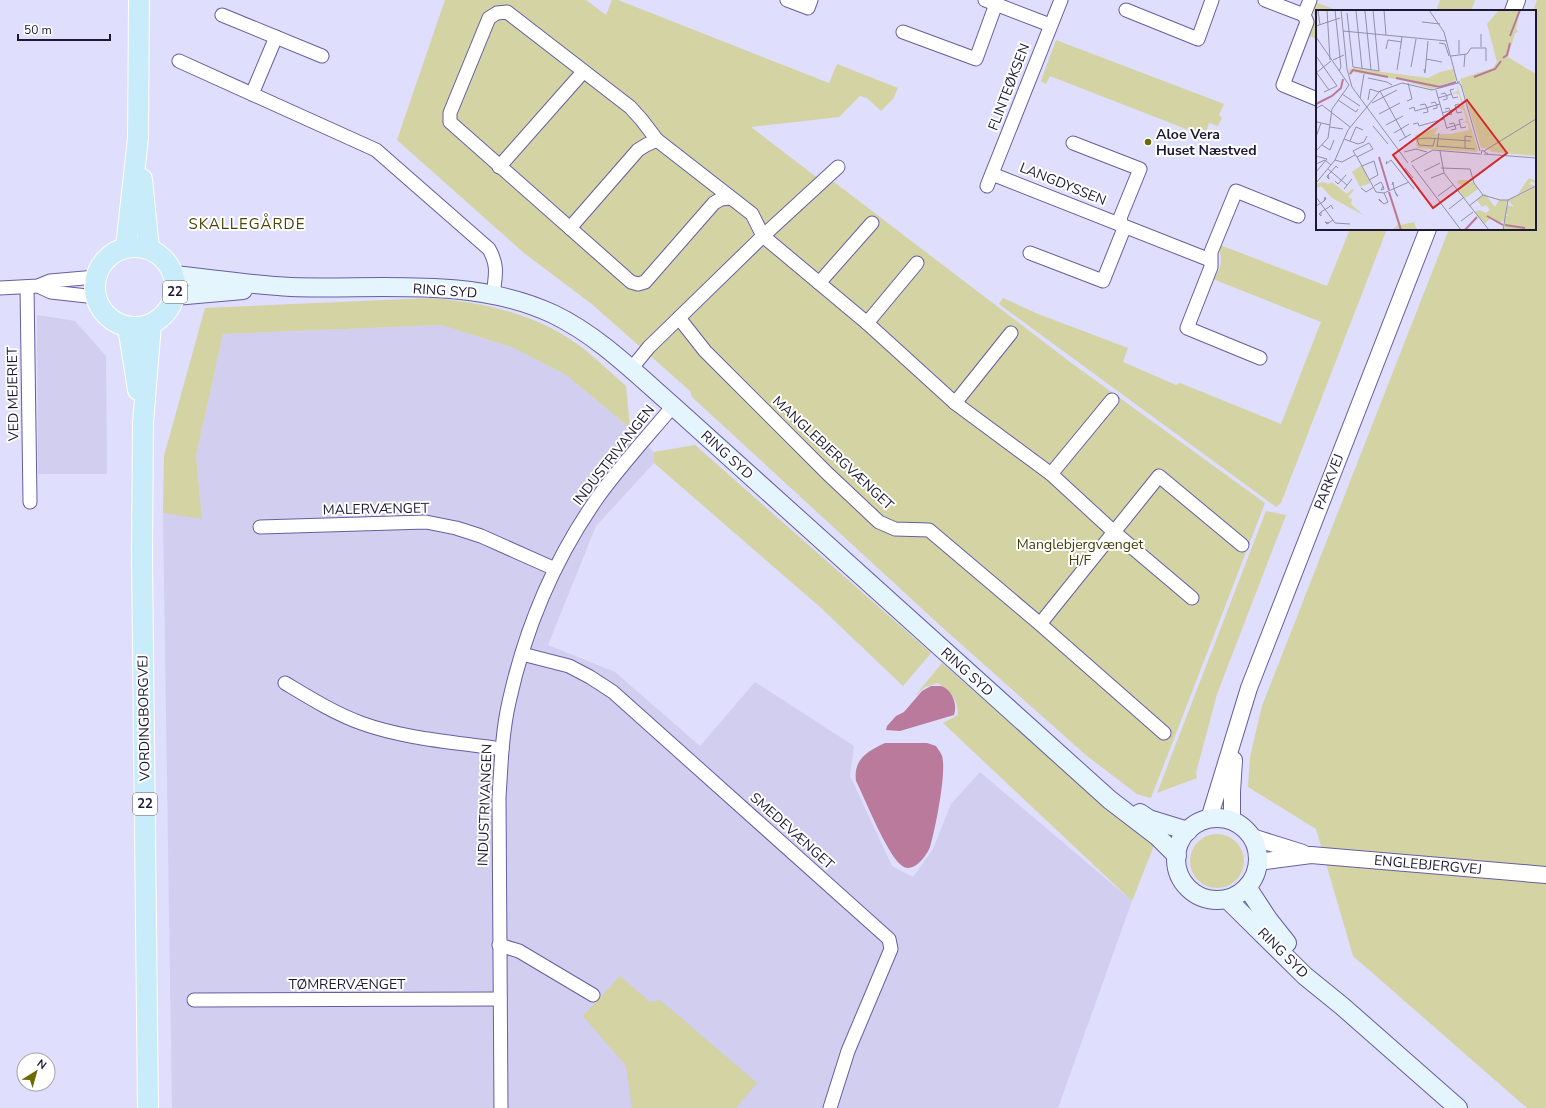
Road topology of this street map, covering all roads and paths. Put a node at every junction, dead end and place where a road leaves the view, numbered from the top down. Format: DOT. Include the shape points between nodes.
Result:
graph roads {
  1 [pos="139,0"];
  2 [pos="787,0"];
  3 [pos="811,0"];
  4 [pos="1060,0"];
  5 [pos="1212,0"];
  6 [pos="1265,0"];
  7 [pos="1310,0"];
  8 [pos="1517,0"];
  9 [pos="991,2"];
  10 [pos="1126,10"];
  11 [pos="1513,10"];
  12 [pos="222,15"];
  13 [pos="1304,15"];
  14 [pos="1050,25"];
  15 [pos="903,32"];
  16 [pos="276,37"];
  17 [pos="322,56"];
  18 [pos="179,61"];
  19 [pos="583,72"];
  20 [pos="252,94"];
  21 [pos="1316,99"];
  22 [pos="138,138"];
  23 [pos="657,140"];
  24 [pos="1073,143"];
  25 [pos="500,166"];
  26 [pos="838,167"];
  27 [pos="992,174"];
  28 [pos="987,186"];
  29 [pos="730,198"];
  30 [pos="1298,216"];
  31 [pos="872,223"];
  32 [pos="1122,225"];
  33 [pos="570,228"];
  34 [pos="1428,230"];
  35 [pos="763,236"];
  36 [pos="126,248"];
  37 [pos="149,249"];
  38 [pos="1030,253"];
  39 [pos="1210,260"];
  40 [pos="917,263"];
  41 [pos="174,275"];
  42 [pos="96,277"];
  43 [pos="819,283"];
  44 [pos="290,286"];
  45 [pos="33,287"];
  46 [pos="0,288"];
  47 [pos="175,296"];
  48 [pos="492,296"];
  49 [pos="96,297"];
  50 [pos="679,318"];
  51 [pos="867,323"];
  52 [pos="151,324"];
  53 [pos="128,327"];
  54 [pos="1011,333"];
  55 [pos="1260,358"];
  56 [pos="630,369"];
  57 [pos="1112,400"];
  58 [pos="955,403"];
  59 [pos="673,406"];
  60 [pos="142,423"];
  61 [pos="1050,474"];
  62 [pos="30,502"];
  63 [pos="260,527"];
  64 [pos="1114,532"];
  65 [pos="1242,545"];
  66 [pos="555,569"];
  67 [pos="1192,598"];
  68 [pos="1040,624"];
  69 [pos="522,654"];
  70 [pos="285,683"];
  71 [pos="1164,733"];
  72 [pos="1236,736"];
  73 [pos="502,749"];
  74 [pos="1092,782"];
  75 [pos="1209,819"];
  76 [pos="1232,821"];
  77 [pos="1188,831"];
  78 [pos="1252,837"];
  79 [pos="1311,855"];
  80 [pos="1177,856"];
  81 [pos="1258,862"];
  82 [pos="1546,875"];
  83 [pos="1247,887"];
  84 [pos="1227,899"];
  85 [pos="499,944"];
  86 [pos="593,995"];
  87 [pos="500,999"];
  88 [pos="194,1000"];
  89 [pos="1342,1006"];
  90 [pos="148,1108"];
  91 [pos="501,1108"];
  92 [pos="830,1108"];
  93 [pos="1458,1108"];
  1 -- 22 [label="main road"];
  2 -- 3 [label="street" via="808,8"];
  4 -- 14 [label="street, FLINTEØKSEN"];
  5 -- 10 [label="street" via="1198,39"];
  6 -- 13 [label="street"];
  7 -- 13 [label="street"];
  8 -- 11 [label="street"];
  9 -- 14 [label="street"];
  9 -- 15 [label="street" via="976,59"];
  12 -- 16 [label="street"];
  13 -- 21 [label="street" via="1307,22 1283,85"];
  14 -- 27 [label="street, FLINTEØKSEN"];
  16 -- 17 [label="street"];
  16 -- 20 [label="street"];
  18 -- 20 [label="street"];
  19 -- 23 [label="street" via="630,107"];
  19 -- 25 [label="street"];
  19 -- 25 [label="street" via="507,12 496,13 489,18 450,113 450,122"];
  20 -- 48 [label="street" via="376,150 489,249 497,268"];
  22 -- 36 [label="main road"];
  22 -- 37 [label="main road"];
  23 -- 29 [label="street"];
  23 -- 33 [label="street" via="638,150"];
  24 -- 32 [label="street, LANGDYSSEN" via="1140,169 1120,218"];
  25 -- 33 [label="street"];
  26 -- 35 [label="street"];
  27 -- 28 [label="street, FLINTEØKSEN"];
  27 -- 32 [label="street, LANGDYSSEN"];
  29 -- 33 [label="street" via="714,202 645,282 638,284 631,282"];
  29 -- 35 [label="street" via="752,214"];
  30 -- 39 [label="street" via="1236,191"];
  31 -- 43 [label="street"];
  32 -- 38 [label="street, LANGDYSSEN" via="1123,231 1102,282"];
  32 -- 39 [label="street, LANGDYSSEN"];
  34 -- 72 [label="street, PARKVEJ" via="1249,688"];
  35 -- 43 [label="street"];
  35 -- 50 [label="street"];
  36 -- 37 [label="main road" via="134,246"];
  36 -- 42 [label="main road" via="107,258"];
  37 -- 41 [label="main road, 22" via="162,256"];
  39 -- 55 [label="street" via="1211,267 1187,328"];
  40 -- 51 [label="street"];
  41 -- 44 [label="main road, RING SYD"];
  41 -- 47 [label="main road, 22"];
  42 -- 45 [label="street" via="50,281"];
  42 -- 49 [label="main road"];
  43 -- 51 [label="street"];
  44 -- 47 [label="main road, RING SYD"];
  44 -- 48 [label="main road, RING SYD" via="441,288 468,290"];
  45 -- 46 [label="street"];
  45 -- 49 [label="street"];
  45 -- 62 [label="street, VED MEJERIET"];
  47 -- 52 [label="main road, 22" via="164,316"];
  48 -- 56 [label="main road, RING SYD" via="526,304 580,328"];
  49 -- 53 [label="main road" via="105,314 115,322"];
  50 -- 56 [label="street"];
  50 -- 68 [label="street, MANGLEBJERGVÆNGET" via="705,351 879,522 895,529 929,530"];
  51 -- 58 [label="street"];
  52 -- 53 [label="main road, 22" via="136,328"];
  52 -- 60 [label="main road, VORDINGBORGVEJ / 22"];
  53 -- 60 [label="main road, VORDINGBORGVEJ / 22"];
  54 -- 58 [label="street"];
  56 -- 59 [label="main road, RING SYD"];
  57 -- 61 [label="street"];
  58 -- 61 [label="street"];
  59 -- 66 [label="street, INDUSTRIVANGEN" via="598,498"];
  59 -- 74 [label="main road, RING SYD"];
  60 -- 90 [label="main road, VORDINGBORGVEJ / 22"];
  61 -- 64 [label="street"];
  63 -- 66 [label="street, MALERVÆNGET" via="426,522 481,536"];
  64 -- 65 [label="street" via="1159,476"];
  64 -- 67 [label="street"];
  64 -- 68 [label="street"];
  66 -- 69 [label="street, INDUSTRIVANGEN"];
  68 -- 71 [label="street, MANGLEBJERGVÆNGET"];
  69 -- 73 [label="street, INDUSTRIVANGEN" via="509,702"];
  69 -- 92 [label="street, SMEDEVÆNGET" via="569,666 590,676 613,692 889,939 891,949 848,1051"];
  70 -- 73 [label="street" via="326,708 361,723 396,733"];
  72 -- 75 [label="street, PARKVEJ"];
  72 -- 76 [label="street, PARKVEJ"];
  73 -- 85 [label="street, INDUSTRIVANGEN" via="499,798"];
  74 -- 77 [label="main road, RING SYD" via="1150,819"];
  74 -- 80 [label="main road, RING SYD"];
  75 -- 76 [label="main road" via="1221,818"];
  75 -- 77 [label="main road"];
  76 -- 78 [label="main road"];
  77 -- 80 [label="main road" via="1180,843"];
  78 -- 79 [label="street, ENGLEBJERGVEJ"];
  78 -- 81 [label="main road" via="1258,853"];
  79 -- 81 [label="street, ENGLEBJERGVEJ"];
  79 -- 82 [label="street, ENGLEBJERGVEJ"];
  80 -- 84 [label="main road" via="1181,877 1191,890 1206,898"];
  81 -- 83 [label="main road"];
  83 -- 84 [label="main road"];
  83 -- 89 [label="main road, RING SYD" via="1268,920"];
  84 -- 89 [label="main road, RING SYD" via="1305,976"];
  85 -- 86 [label="street" via="520,951"];
  85 -- 87 [label="street, INDUSTRIVANGEN"];
  87 -- 88 [label="street, TØMRERVÆNGET"];
  87 -- 91 [label="street, INDUSTRIVANGEN"];
  89 -- 93 [label="main road, RING SYD"];
}
